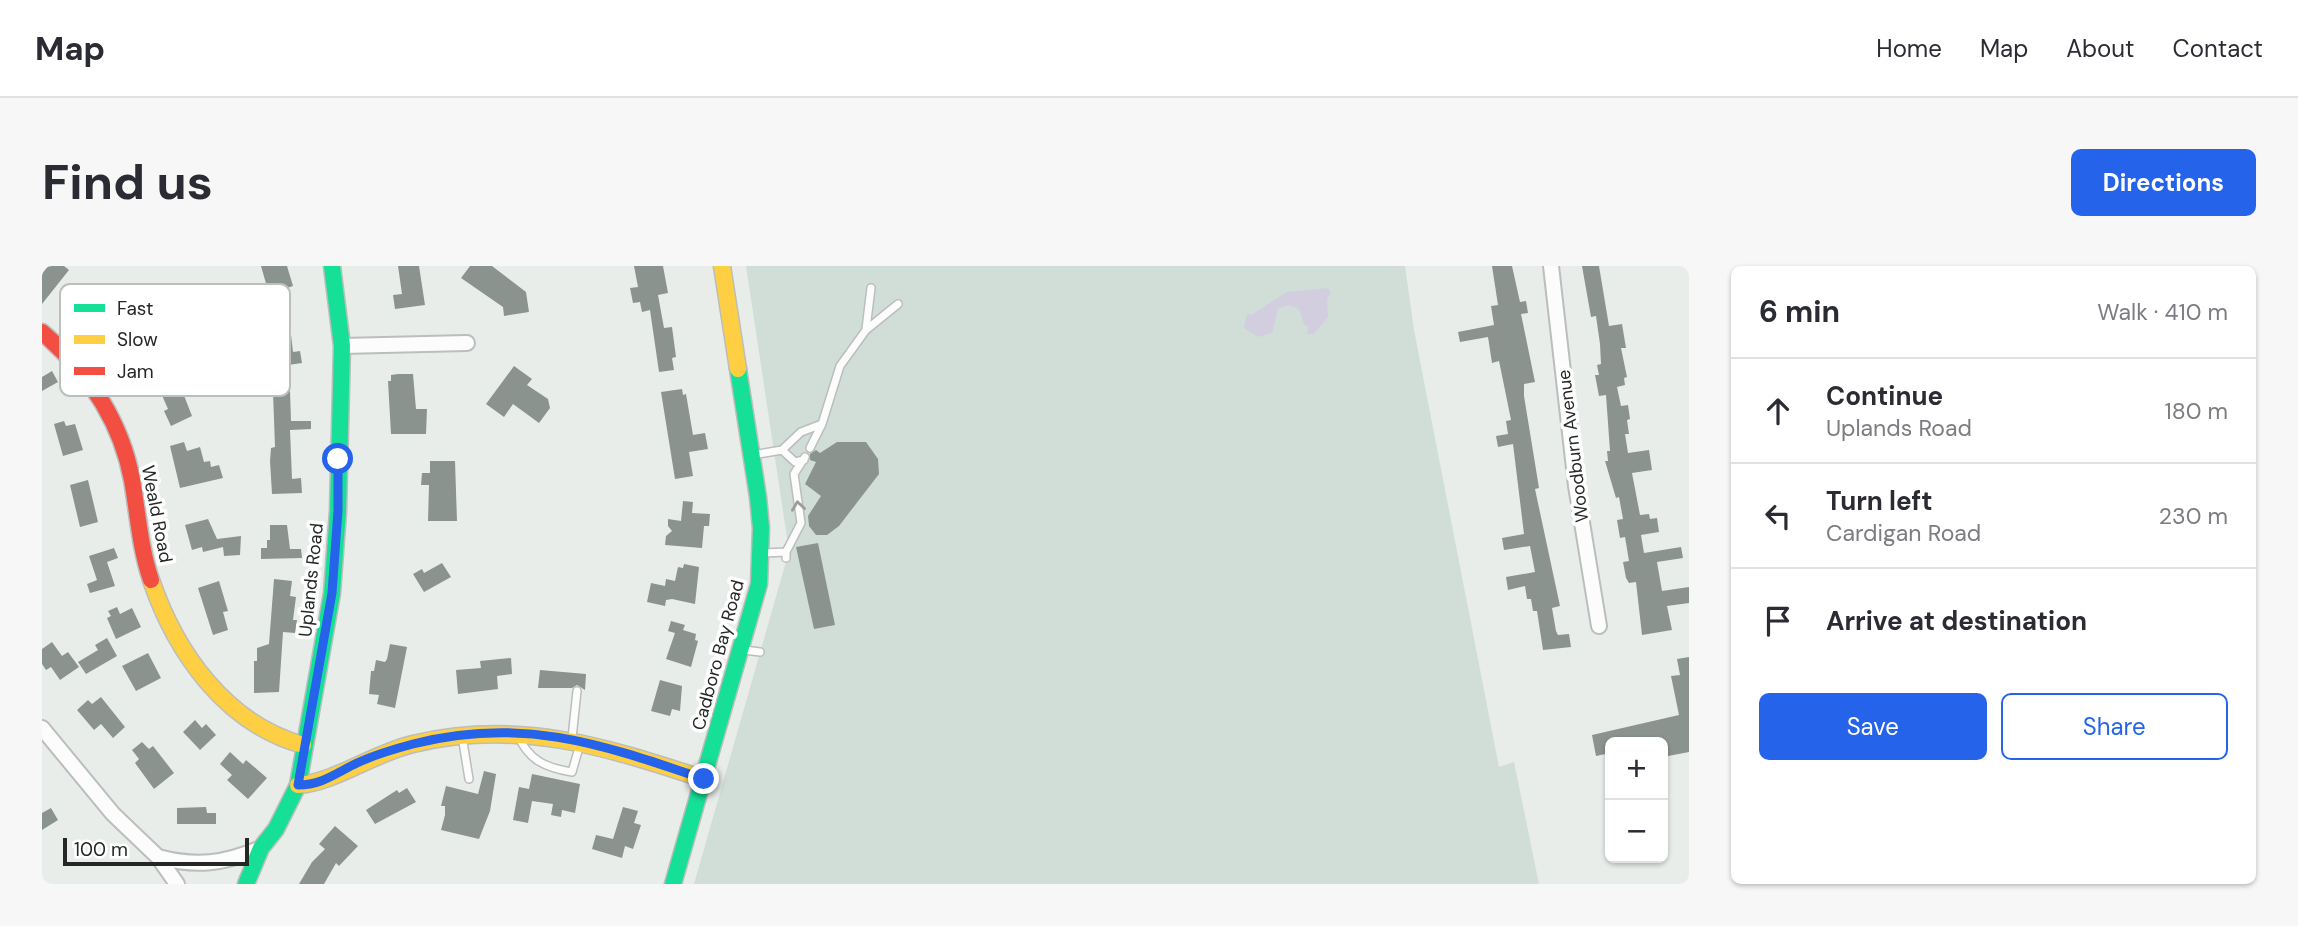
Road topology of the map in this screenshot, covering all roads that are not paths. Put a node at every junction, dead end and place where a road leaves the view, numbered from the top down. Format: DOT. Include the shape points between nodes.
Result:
graph roads {
  1 [pos="332,266"];
  2 [pos="722,266"];
  3 [pos="1552,266"];
  4 [pos="871,288"];
  5 [pos="898,304"];
  6 [pos="866,330"];
  7 [pos="42,332"];
  8 [pos="467,343"];
  9 [pos="342,346"];
  10 [pos="60,350"];
  11 [pos="97,396"];
  12 [pos="822,424"];
  13 [pos="810,448"];
  14 [pos="782,450"];
  15 [pos="752,455"];
  16 [pos="761,553"];
  17 [pos="1599,626"];
  18 [pos="740,649"];
  19 [pos="760,652"];
  20 [pos="577,691"];
  21 [pos="42,728"];
  22 [pos="517,732"];
  23 [pos="462,735"];
  24 [pos="577,739"];
  25 [pos="303,745"];
  26 [pos="469,779"];
  27 [pos="704,779"];
  28 [pos="298,785"];
  29 [pos="261,848"];
  30 [pos="158,857"];
  31 [pos="177,884"];
  32 [pos="246,884"];
  33 [pos="673,884"];
  1 -- 9 [label="street, Uplands Road"];
  2 -- 15 [label="street, Cadboro Bay Road"];
  3 -- 17 [label="street, Woodburn Avenue" via="1576,486"];
  4 -- 6 [label="lane"];
  5 -- 6 [label="lane"];
  6 -- 12 [label="lane" via="840,366"];
  7 -- 10 [label="street, Weald Road"];
  8 -- 9 [label="street"];
  9 -- 25 [label="street, Uplands Road" via="332,593"];
  11 -- 25 [label="street, Weald Road" via="116,428 134,486 150,579 183,649 211,685 245,717 283,743"];
  12 -- 13 [label="lane"];
  12 -- 14 [label="lane" via="801,432"];
  14 -- 15 [label="lane"];
  16 -- 14 [label="lane, one-way" via="786,555 800,523 794,474 804,459 794,462"];
  15 -- 16 [label="street, Cadboro Bay Road"];
  16 -- 18 [label="street, Cadboro Bay Road" via="759,584"];
  18 -- 19 [label="lane"];
  18 -- 27 [label="street, Cadboro Bay Road"];
  20 -- 24 [label="lane"];
  21 -- 30 [label="street" via="113,814"];
  22 -- 23 [label="street"];
  22 -- 24 [label="street"];
  22 -- 24 [label="lane" via="532,757 552,769 572,772"];
  23 -- 26 [label="lane"];
  23 -- 28 [label="street" via="411,744 313,785"];
  24 -- 27 [label="street"];
  25 -- 28 [label="street, Uplands Road"];
  27 -- 33 [label="street, Cadboro Bay Road"];
  28 -- 29 [label="street, Uplands Road"];
  29 -- 30 [label="street" via="235,860 205,865"];
  29 -- 32 [label="street, Uplands Road"];
  30 -- 31 [label="street"];
}
